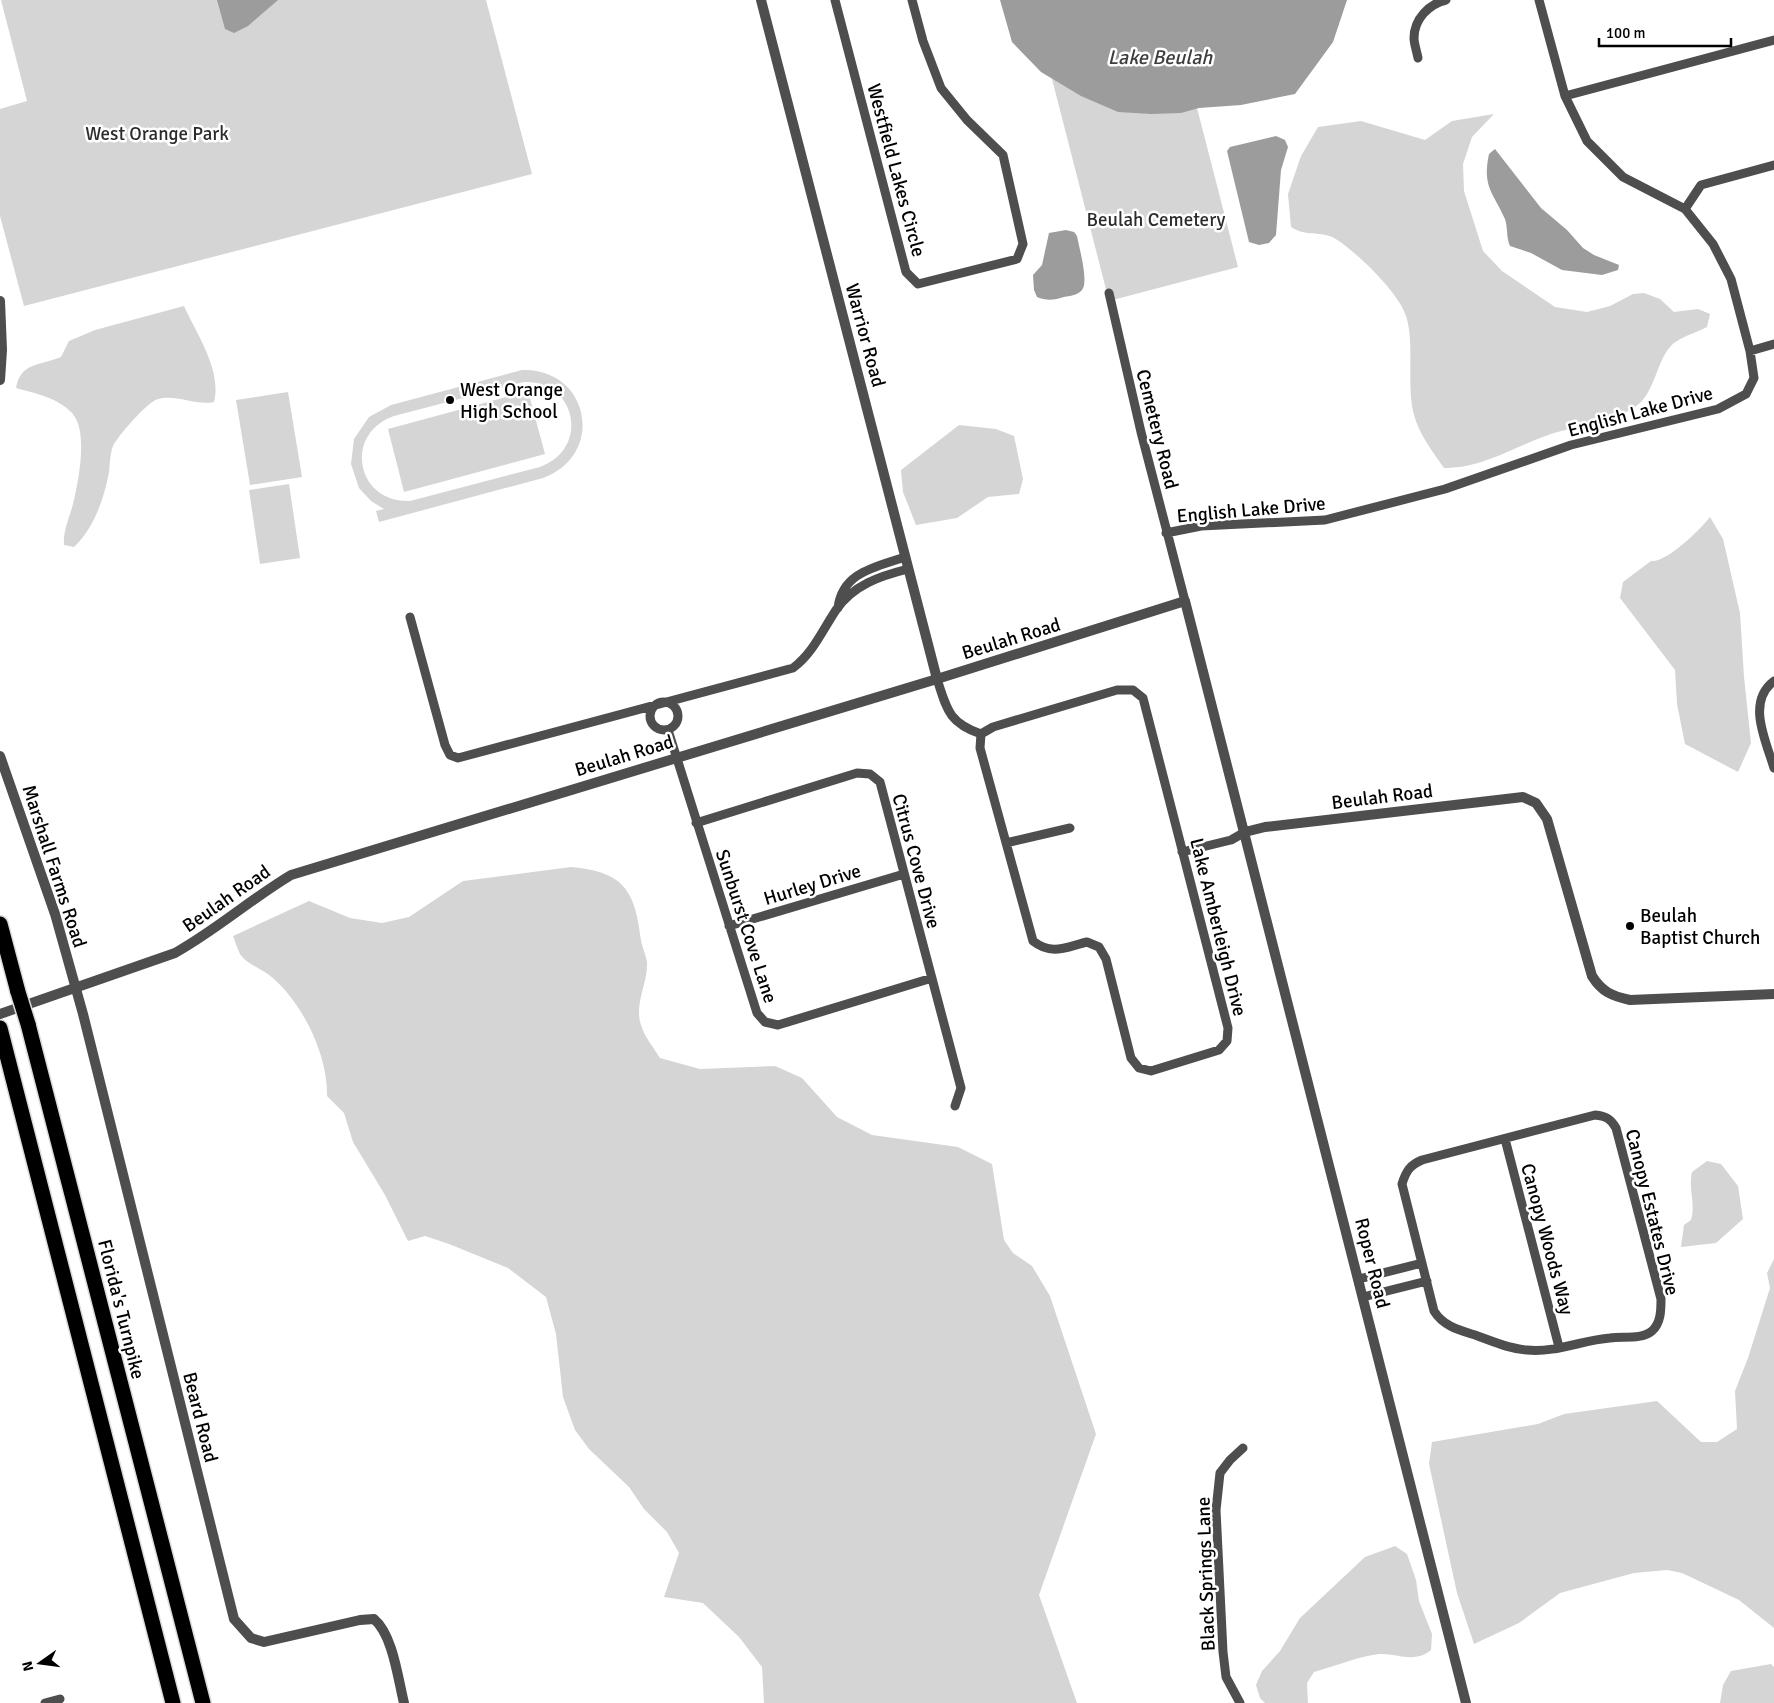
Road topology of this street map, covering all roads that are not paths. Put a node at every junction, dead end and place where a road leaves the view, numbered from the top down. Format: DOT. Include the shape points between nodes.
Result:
graph roads {
  1 [pos="760,0"];
  2 [pos="835,0"];
  3 [pos="912,0"];
  4 [pos="1446,0"];
  5 [pos="1539,0"];
  6 [pos="1774,40"];
  7 [pos="1418,58"];
  8 [pos="1565,96"];
  9 [pos="1774,165"];
  10 [pos="1685,209"];
  11 [pos="1109,293"];
  12 [pos="0,301"];
  13 [pos="1774,344"];
  14 [pos="1750,351"];
  15 [pos="0,380"];
  16 [pos="1166,533"];
  17 [pos="905,557"];
  18 [pos="908,569"];
  19 [pos="1185,601"];
  20 [pos="838,608"];
  21 [pos="410,617"];
  22 [pos="937,679"];
  23 [pos="1774,682"];
  24 [pos="660,702"];
  25 [pos="668,730"];
  26 [pos="981,734"];
  27 [pos="0,756"];
  28 [pos="676,758"];
  29 [pos="1774,768"];
  30 [pos="696,822"];
  31 [pos="1070,828"];
  32 [pos="1245,832"];
  33 [pos="1006,843"];
  34 [pos="1182,852"];
  35 [pos="904,874"];
  36 [pos="0,924"];
  37 [pos="729,926"];
  38 [pos="932,978"];
  39 [pos="74,988"];
  40 [pos="1774,994"];
  41 [pos="0,1014"];
  42 [pos="1,1032"];
  43 [pos="955,1106"];
  44 [pos="1505,1139"];
  45 [pos="1422,1264"];
  46 [pos="1359,1279"];
  47 [pos="1427,1281"];
  48 [pos="1363,1297"];
  49 [pos="1559,1347"];
  50 [pos="1243,1448"];
  51 [pos="60,1699"];
  52 [pos="45,1703"];
  53 [pos="173,1703"];
  54 [pos="203,1703"];
  55 [pos="404,1703"];
  56 [pos="1240,1703"];
  57 [pos="1466,1703"];
  1 -- 17 [label="street, Warrior Road"];
  2 -- 3 [label="street, Westfield Lakes Circle" via="906,272 918,284 1017,259 1024,244 1003,155 941,88 922,41"];
  4 -- 7 [label="street" via="1437,2 1421,15 1414,37"];
  5 -- 8 [label="street, English Lake Drive"];
  6 -- 8 [label="street"];
  8 -- 10 [label="street, English Lake Drive" via="1587,141 1623,177"];
  9 -- 10 [label="street" via="1701,185"];
  10 -- 14 [label="street, English Lake Drive" via="1713,244 1731,279"];
  11 -- 16 [label="street, Cemetery Road"];
  12 -- 15 [label="street"];
  13 -- 14 [label="street"];
  14 -- 16 [label="street, English Lake Drive" via="1754,378 1746,394 1718,409 1571,445 1445,489 1326,520 1201,526"];
  16 -- 19 [label="street, Cemetery Road"];
  17 -- 18 [label="street, Warrior Road"];
  17 -- 20 [label="street" via="861,572 842,590"];
  18 -- 20 [label="street" via="866,583"];
  18 -- 22 [label="street, Warrior Road"];
  19 -- 22 [label="street, Beulah Road"];
  19 -- 32 [label="street"];
  20 -- 24 [label="street" via="806,658 793,668"];
  21 -- 24 [label="street" via="445,745 452,757 458,758"];
  22 -- 26 [label="street" via="953,720"];
  22 -- 28 [label="street, Beulah Road"];
  23 -- 29 [label="street" via="1759,700 1761,722"];
  24 -- 25 [label="street" via="652,709 650,720 657,729"];
  24 -- 25 [label="street" via="671,704 678,712 677,724"];
  25 -- 28 [label="street, Sunburst Cove Lane"];
  26 -- 33 [label="street, Lake Amberleigh Drive" via="980,748"];
  26 -- 34 [label="street, Lake Amberleigh Drive" via="1117,690 1133,690 1142,698"];
  27 -- 39 [label="street, Marshall Farms Road" via="55,914"];
  28 -- 30 [label="street, Sunburst Cove Lane"];
  28 -- 39 [label="street, Beulah Road" via="291,875 261,893 202,938 175,953"];
  30 -- 35 [label="street, Citrus Cove Drive" via="857,773 870,774 880,782"];
  30 -- 37 [label="street, Sunburst Cove Lane"];
  31 -- 33 [label="street"];
  32 -- 34 [label="street" via="1231,840"];
  32 -- 40 [label="street, Beulah Road" via="1524,797 1536,803 1547,819 1592,976 1602,990 1611,996 1630,1000"];
  32 -- 46 [label="street, Roper Road"];
  33 -- 34 [label="street, Lake Amberleigh Drive" via="1033,941 1053,951 1087,942 1099,947 1106,959 1131,1058 1139,1068 1151,1071 1219,1050 1227,1041 1228,1028"];
  35 -- 37 [label="street, Hurley Drive"];
  35 -- 38 [label="street, Citrus Cove Drive"];
  36 -- 54 [label="highway, Florida's Turnpike, bridge"];
  37 -- 38 [label="street, Sunburst Cove Lane" via="757,1013 765,1022 778,1024"];
  38 -- 43 [label="street, Citrus Cove Drive" via="961,1088"];
  39 -- 41 [label="street, Beulah Road"];
  39 -- 55 [label="street, Beard Road" via="88,1033 234,1619 251,1638 264,1642 374,1619 382,1626 387,1638"];
  42 -- 53 [label="highway"];
  44 -- 45 [label="street, Canopy Estates Drive" via="1422,1160 1405,1172 1402,1184"];
  44 -- 49 [label="street, Canopy Woods Way"];
  44 -- 49 [label="street, Canopy Estates Drive" via="1595,1115 1612,1121 1661,1299 1661,1313 1651,1332"];
  45 -- 46 [label="street"];
  45 -- 47 [label="street, Canopy Estates Drive"];
  46 -- 48 [label="street, Roper Road"];
  47 -- 48 [label="street"];
  47 -- 49 [label="street, Canopy Estates Drive" via="1434,1311 1441,1322 1527,1350"];
  48 -- 57 [label="street, Roper Road"];
  50 -- 56 [label="street, Black Springs Lane" via="1220,1473 1216,1510 1226,1677"];
  51 -- 52 [label="street"];
}
